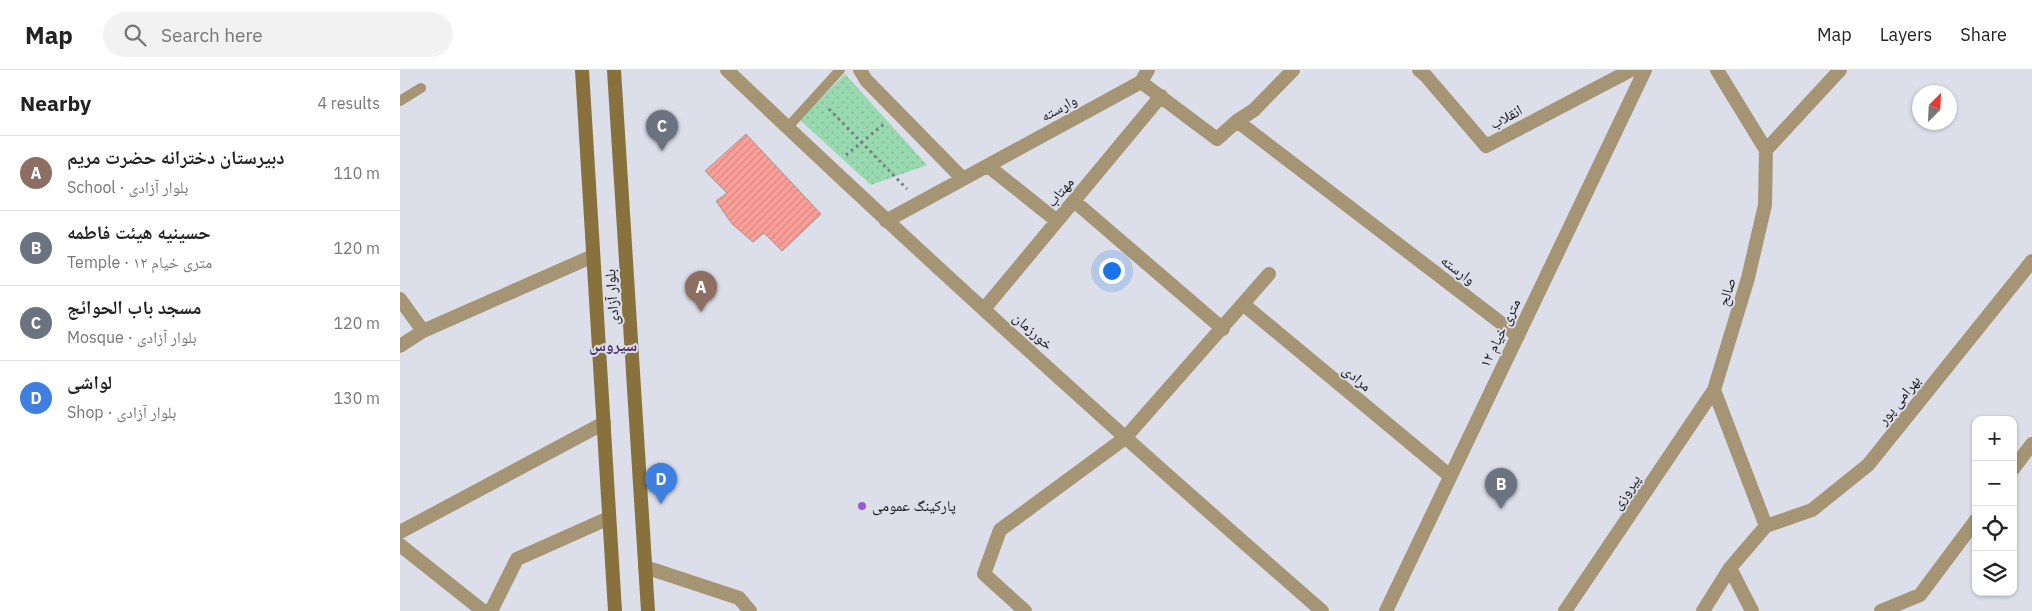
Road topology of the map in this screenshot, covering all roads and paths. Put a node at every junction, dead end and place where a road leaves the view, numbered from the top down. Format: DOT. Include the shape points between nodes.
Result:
graph roads {
  1 [pos="582,70"];
  2 [pos="614,70"];
  3 [pos="727,70"];
  4 [pos="840,70"];
  5 [pos="860,70"];
  6 [pos="1293,70"];
  7 [pos="1418,70"];
  8 [pos="1631,70"];
  9 [pos="1645,70"];
  10 [pos="1717,70"];
  11 [pos="1840,70"];
  12 [pos="1144,76"];
  13 [pos="420,88"];
  14 [pos="816,96"];
  15 [pos="1161,96"];
  16 [pos="400,101"];
  17 [pos="898,113"];
  18 [pos="1237,121"];
  19 [pos="787,128"];
  20 [pos="861,142"];
  21 [pos="1766,150"];
  22 [pos="988,166"];
  23 [pos="830,168"];
  24 [pos="963,179"];
  25 [pos="1074,201"];
  26 [pos="920,202"];
  27 [pos="886,221"];
  28 [pos="1057,221"];
  29 [pos="593,256"];
  30 [pos="2032,261"];
  31 [pos="1269,274"];
  32 [pos="400,298"];
  33 [pos="1243,304"];
  34 [pos="984,309"];
  35 [pos="1223,328"];
  36 [pos="423,332"];
  37 [pos="1518,336"];
  38 [pos="400,346"];
  39 [pos="1714,390"];
  40 [pos="604,424"];
  41 [pos="1126,438"];
  42 [pos="2032,444"];
  43 [pos="2017,464"];
  44 [pos="1450,476"];
  45 [pos="609,518"];
  46 [pos="1972,525"];
  47 [pos="1766,526"];
  48 [pos="400,532"];
  49 [pos="400,545"];
  50 [pos="645,567"];
  51 [pos="1730,568"];
  52 [pos="483,611"];
  53 [pos="491,611"];
  54 [pos="615,611"];
  55 [pos="648,611"];
  56 [pos="750,611"];
  57 [pos="1024,611"];
  58 [pos="1322,611"];
  59 [pos="1386,611"];
  60 [pos="1565,611"];
  61 [pos="1703,611"];
  62 [pos="1752,611"];
  63 [pos="1883,611"];
  1 -- 29 [label="main road, بلوار آزادی"];
  2 -- 50 [label="main road, بلوار آزادی"];
  3 -- 19 [label="street, خورزمان"];
  4 -- 14 [label="lane"];
  5 -- 17 [label="street"];
  6 -- 18 [label="street, وارسته" via="1254,110"];
  7 -- 8 [label="street, انقلاب" via="1486,146"];
  9 -- 37 [label="street, ۱۲ متری خیام"];
  10 -- 21 [label="street"];
  11 -- 21 [label="street"];
  12 -- 15 [label="street, وارسته"];
  12 -- 22 [label="street, وارسته"];
  13 -- 16 [label="lane"];
  14 -- 19 [label="lane"];
  14 -- 20 [label="path"];
  15 -- 18 [label="street, وارسته" via="1217,139"];
  15 -- 25 [label="street, مهتاب"];
  17 -- 20 [label="path"];
  17 -- 24 [label="street"];
  18 -- 37 [label="street, وارسته"];
  19 -- 23 [label="street, خورزمان"];
  20 -- 23 [label="path"];
  20 -- 26 [label="path"];
  21 -- 39 [label="street, صالح" via="1764,205 1748,278"];
  22 -- 24 [label="street, وارسته"];
  22 -- 28 [label="street"];
  23 -- 27 [label="street, خورزمان"];
  24 -- 26 [label="street, وارسته"];
  25 -- 28 [label="street, مهتاب"];
  25 -- 35 [label="street"];
  26 -- 27 [label="street, وارسته"];
  27 -- 34 [label="street, خورزمان"];
  28 -- 34 [label="street, مهتاب"];
  29 -- 36 [label="street"];
  29 -- 40 [label="main road, بلوار آزادی"];
  30 -- 47 [label="street, بهرامی پور" via="1868,465 1812,510"];
  31 -- 33 [label="street"];
  32 -- 36 [label="street"];
  33 -- 35 [label="street"];
  33 -- 44 [label="street, مرادی"];
  34 -- 41 [label="street, خورزمان"];
  35 -- 41 [label="street"];
  36 -- 38 [label="street"];
  37 -- 44 [label="street, ۱۲ متری خیام"];
  39 -- 47 [label="street"];
  39 -- 60 [label="street, پیروزی"];
  40 -- 45 [label="main road, بلوار آزادی"];
  40 -- 48 [label="street"];
  41 -- 57 [label="street" via="1000,530 984,574"];
  41 -- 58 [label="street, خورزمان"];
  42 -- 43 [label="street"];
  44 -- 59 [label="street, ۱۲ متری خیام"];
  45 -- 53 [label="street" via="517,559"];
  45 -- 54 [label="main road, بلوار آزادی"];
  46 -- 63 [label="street" via="1920,595"];
  47 -- 51 [label="street"];
  49 -- 52 [label="street"];
  50 -- 55 [label="main road, بلوار آزادی"];
  50 -- 56 [label="street" via="739,598"];
  51 -- 61 [label="street"];
  51 -- 62 [label="street"];
}
